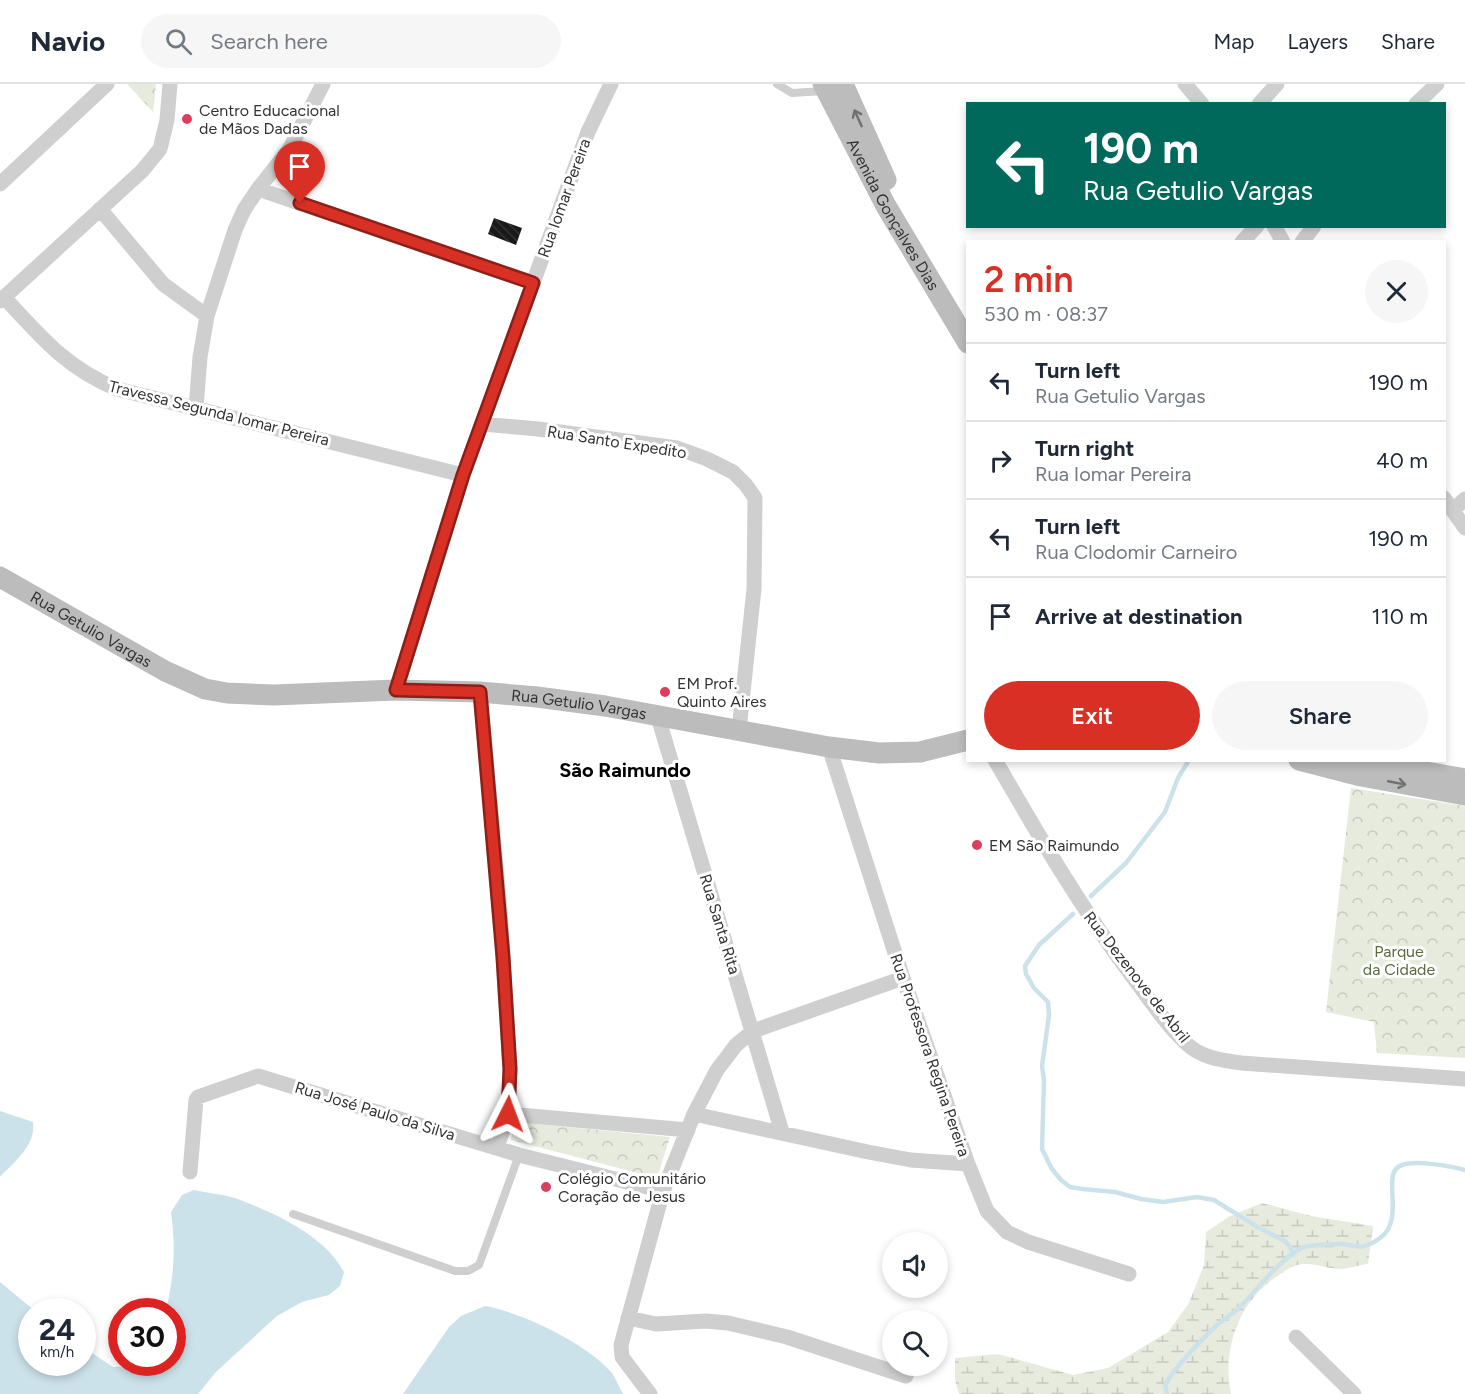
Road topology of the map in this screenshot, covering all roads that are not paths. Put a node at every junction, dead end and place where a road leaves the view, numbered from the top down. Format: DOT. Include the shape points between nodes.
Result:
graph roads {
  1 [pos="107,84"];
  2 [pos="170,84"];
  3 [pos="323,84"];
  4 [pos="611,84"];
  5 [pos="777,84"];
  6 [pos="1185,84"];
  7 [pos="1277,84"];
  8 [pos="1437,84"];
  9 [pos="831,86"];
  10 [pos="1200,102"];
  11 [pos="1261,102"];
  12 [pos="1418,102"];
  13 [pos="0,184"];
  14 [pos="258,189"];
  15 [pos="100,209"];
  16 [pos="1255,228"];
  17 [pos="1244,240"];
  18 [pos="533,283"];
  19 [pos="2,299"];
  20 [pos="207,316"];
  21 [pos="966,317"];
  22 [pos="966,340"];
  23 [pos="196,409"];
  24 [pos="482,424"];
  25 [pos="463,475"];
  26 [pos="1454,503"];
  27 [pos="1465,528"];
  28 [pos="0,577"];
  29 [pos="396,690"];
  30 [pos="480,692"];
  31 [pos="658,717"];
  32 [pos="739,730"];
  33 [pos="966,740"];
  34 [pos="829,747"];
  35 [pos="996,762"];
  36 [pos="1307,762"];
  37 [pos="1368,762"];
  38 [pos="1465,779"];
  39 [pos="1465,795"];
  40 [pos="903,978"];
  41 [pos="753,1031"];
  42 [pos="1465,1079"];
  43 [pos="508,1114"];
  44 [pos="694,1114"];
  45 [pos="688,1130"];
  46 [pos="782,1132"];
  47 [pos="497,1148"];
  48 [pos="519,1155"];
  49 [pos="968,1164"];
  50 [pos="190,1172"];
  51 [pos="663,1191"];
  52 [pos="292,1214"];
  53 [pos="1129,1274"];
  54 [pos="628,1318"];
  55 [pos="1296,1337"];
  56 [pos="882,1368"];
  57 [pos="650,1394"];
  58 [pos="1354,1394"];
  1 -- 13 [label="street"];
  2 -- 15 [label="street" via="159,149 142,171"];
  3 -- 14 [label="street" via="290,150"];
  4 -- 18 [label="street, Rua Iomar Pereira" via="588,132"];
  5 -- 9 [label="lane" via="792,93"];
  6 -- 10 [label="street"];
  7 -- 11 [label="street"];
  8 -- 12 [label="street"];
  21 -- 9 [label="street, Avenida Gonçalves Dias, one-way"];
  9 -- 22 [label="street, Avenida Gonçalves Dias" via="886,206"];
  14 -- 18 [label="street"];
  14 -- 20 [label="street" via="235,230"];
  15 -- 19 [label="street"];
  15 -- 20 [label="street" via="163,284"];
  16 -- 17 [label="street"];
  18 -- 24 [label="street, Rua Iomar Pereira"];
  19 -- 23 [label="street, Travessa Segunda Iomar Pereira" via="48,345 93,379"];
  20 -- 23 [label="street"];
  23 -- 25 [label="street, Travessa Segunda Iomar Pereira"];
  24 -- 25 [label="street, Rua Iomar Pereira"];
  24 -- 32 [label="street, Rua Santo Expedito" via="677,448 733,472 746,484 755,498 754,589"];
  25 -- 29 [label="street, Rua Iomar Pereira"];
  26 -- 27 [label="street"];
  28 -- 29 [label="street, Rua Getulio Vargas" via="144,660 205,689 255,696"];
  29 -- 30 [label="street, Rua Getulio Vargas"];
  30 -- 31 [label="street, Rua Getulio Vargas" via="605,706"];
  30 -- 43 [label="street" via="503,957 510,1069"];
  31 -- 32 [label="street, Rua Getulio Vargas"];
  31 -- 41 [label="street, Rua Santa Rita"];
  32 -- 34 [label="street, Rua Getulio Vargas"];
  33 -- 34 [label="street, Rua Getulio Vargas" via="920,752 879,753"];
  34 -- 40 [label="street, Rua Professora Regina Pereira"];
  35 -- 42 [label="street, Rua Dezenove de Abril" via="1102,936 1187,1044 1211,1059 1241,1063"];
  36 -- 39 [label="street, one-way"];
  37 -- 38 [label="street"];
  40 -- 41 [label="street"];
  40 -- 49 [label="street, Rua Professora Regina Pereira"];
  41 -- 44 [label="street" via="727,1057"];
  41 -- 46 [label="street, Rua Santa Rita"];
  43 -- 45 [label="street"];
  43 -- 47 [label="street"];
  44 -- 45 [label="street"];
  44 -- 46 [label="street"];
  45 -- 51 [label="street"];
  46 -- 49 [label="street" via="911,1160"];
  47 -- 48 [label="street, Rua José Paulo da Silva"];
  47 -- 50 [label="street, Rua José Paulo da Silva" via="258,1076 198,1097"];
  48 -- 51 [label="street, Rua José Paulo da Silva"];
  48 -- 52 [label="lane" via="479,1266 468,1271 455,1271"];
  49 -- 53 [label="street, Rua Professora Regina Pereira" via="987,1211 1007,1232"];
  51 -- 54 [label="street"];
  54 -- 56 [label="street" via="656,1324 728,1323 787,1337"];
  54 -- 57 [label="street" via="622,1357"];
  55 -- 58 [label="street"];
}
